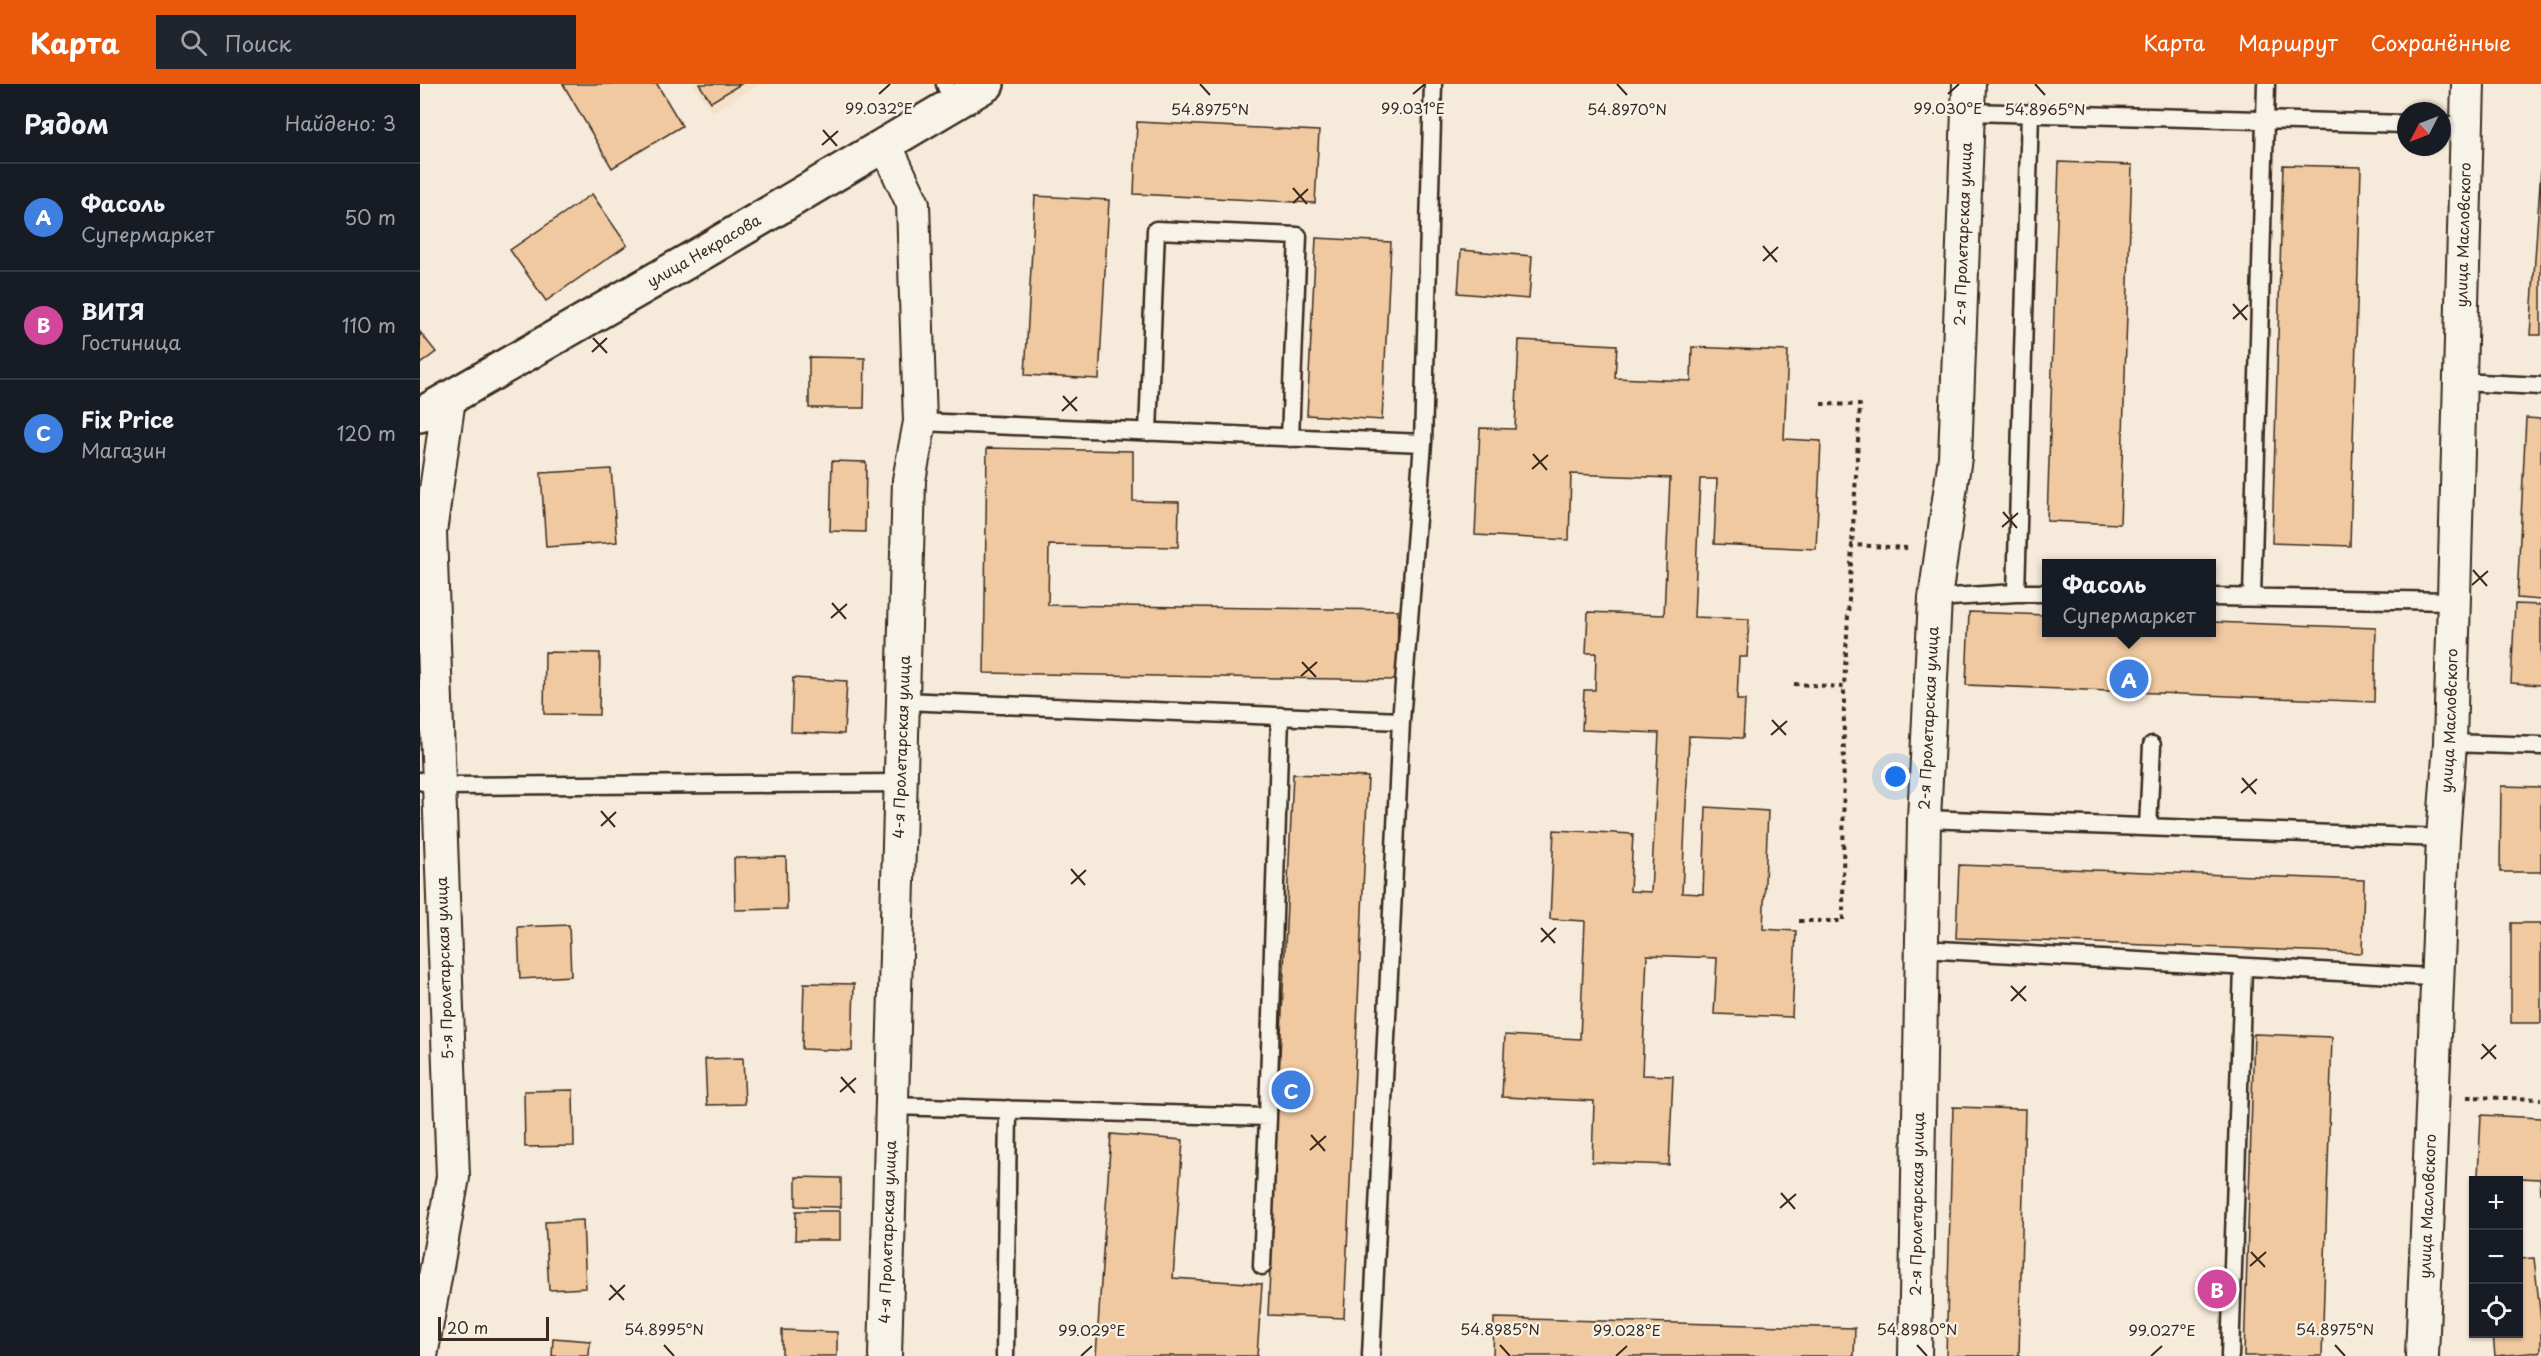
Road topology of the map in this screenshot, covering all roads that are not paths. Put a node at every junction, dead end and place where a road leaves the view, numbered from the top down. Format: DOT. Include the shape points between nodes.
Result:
graph roads {
  1 [pos="987,84"];
  2 [pos="1433,84"];
  3 [pos="2266,84"];
  4 [pos="2468,84"];
  5 [pos="949,94"];
  6 [pos="1969,98"];
  7 [pos="2030,113"];
  8 [pos="2264,120"];
  9 [pos="2397,124"];
  10 [pos="2454,125"];
  11 [pos="885,144"];
  12 [pos="2460,382"];
  13 [pos="2541,386"];
  14 [pos="449,399"];
  15 [pos="420,415"];
  16 [pos="920,422"];
  17 [pos="1149,432"];
  18 [pos="1290,438"];
  19 [pos="1423,443"];
  20 [pos="2016,593"];
  21 [pos="2042,593"];
  22 [pos="2216,597"];
  23 [pos="2252,597"];
  24 [pos="1935,598"];
  25 [pos="2454,601"];
  26 [pos="903,701"];
  27 [pos="1280,716"];
  28 [pos="1401,721"];
  29 [pos="2450,743"];
  30 [pos="2152,745"];
  31 [pos="2541,746"];
  32 [pos="901,783"];
  33 [pos="429,784"];
  34 [pos="1924,819"];
  35 [pos="2148,827"];
  36 [pos="2443,838"];
  37 [pos="1921,949"];
  38 [pos="2243,968"];
  39 [pos="2430,977"];
  40 [pos="892,1106"];
  41 [pos="1008,1109"];
  42 [pos="1268,1118"];
  43 [pos="1262,1266"];
  44 [pos="421,1356"];
  45 [pos="885,1356"];
  46 [pos="1005,1356"];
  47 [pos="1371,1356"];
  48 [pos="1915,1356"];
  49 [pos="2230,1356"];
  50 [pos="2422,1356"];
  1 -- 5 [label="street, улица Некрасова"];
  2 -- 19 [label="lane"];
  3 -- 8 [label="lane"];
  4 -- 10 [label="street, улица Масловского"];
  5 -- 11 [label="street, улица Некрасова"];
  6 -- 7 [label="lane"];
  6 -- 24 [label="street, 2-я Пролетарская улица" via="1955,457"];
  7 -- 8 [label="lane"];
  7 -- 20 [label="lane"];
  8 -- 9 [label="lane"];
  8 -- 23 [label="lane"];
  10 -- 12 [label="street, улица Масловского"];
  11 -- 14 [label="street, улица Некрасова"];
  11 -- 16 [label="street, 4-я Пролетарская улица" via="913,204"];
  12 -- 13 [label="lane"];
  12 -- 25 [label="street, улица Масловского"];
  14 -- 15 [label="street, улица Некрасова"];
  14 -- 33 [label="street, 5-я Пролетарская улица" via="430,532"];
  16 -- 17 [label="lane"];
  16 -- 26 [label="street, 4-я Пролетарская улица" via="909,480"];
  17 -- 18 [label="lane"];
  17 -- 18 [label="lane" via="1156,230 1215,232 1298,236"];
  18 -- 19 [label="lane"];
  19 -- 28 [label="lane"];
  20 -- 21 [label="lane"];
  20 -- 24 [label="lane"];
  22 -- 23 [label="lane"];
  23 -- 25 [label="lane"];
  24 -- 34 [label="street, 2-я Пролетарская улица"];
  25 -- 29 [label="street, улица Масловского"];
  26 -- 27 [label="lane"];
  26 -- 32 [label="street, 4-я Пролетарская улица"];
  27 -- 28 [label="lane"];
  27 -- 42 [label="lane"];
  28 -- 47 [label="lane"];
  29 -- 31 [label="lane"];
  29 -- 36 [label="street, улица Масловского"];
  30 -- 35 [label="lane"];
  32 -- 33 [label="lane"];
  32 -- 40 [label="street, 4-я Пролетарская улица"];
  33 -- 44 [label="street, 5-я Пролетарская улица" via="453,1177"];
  34 -- 35 [label="lane"];
  34 -- 37 [label="street, 2-я Пролетарская улица"];
  35 -- 36 [label="lane"];
  36 -- 50 [label="street, улица Масловского"];
  37 -- 38 [label="lane"];
  37 -- 48 [label="street, 2-я Пролетарская улица"];
  38 -- 39 [label="lane"];
  38 -- 49 [label="lane"];
  40 -- 41 [label="lane"];
  40 -- 45 [label="street, 4-я Пролетарская улица"];
  41 -- 42 [label="lane"];
  41 -- 46 [label="lane"];
  42 -- 43 [label="lane"];
}
